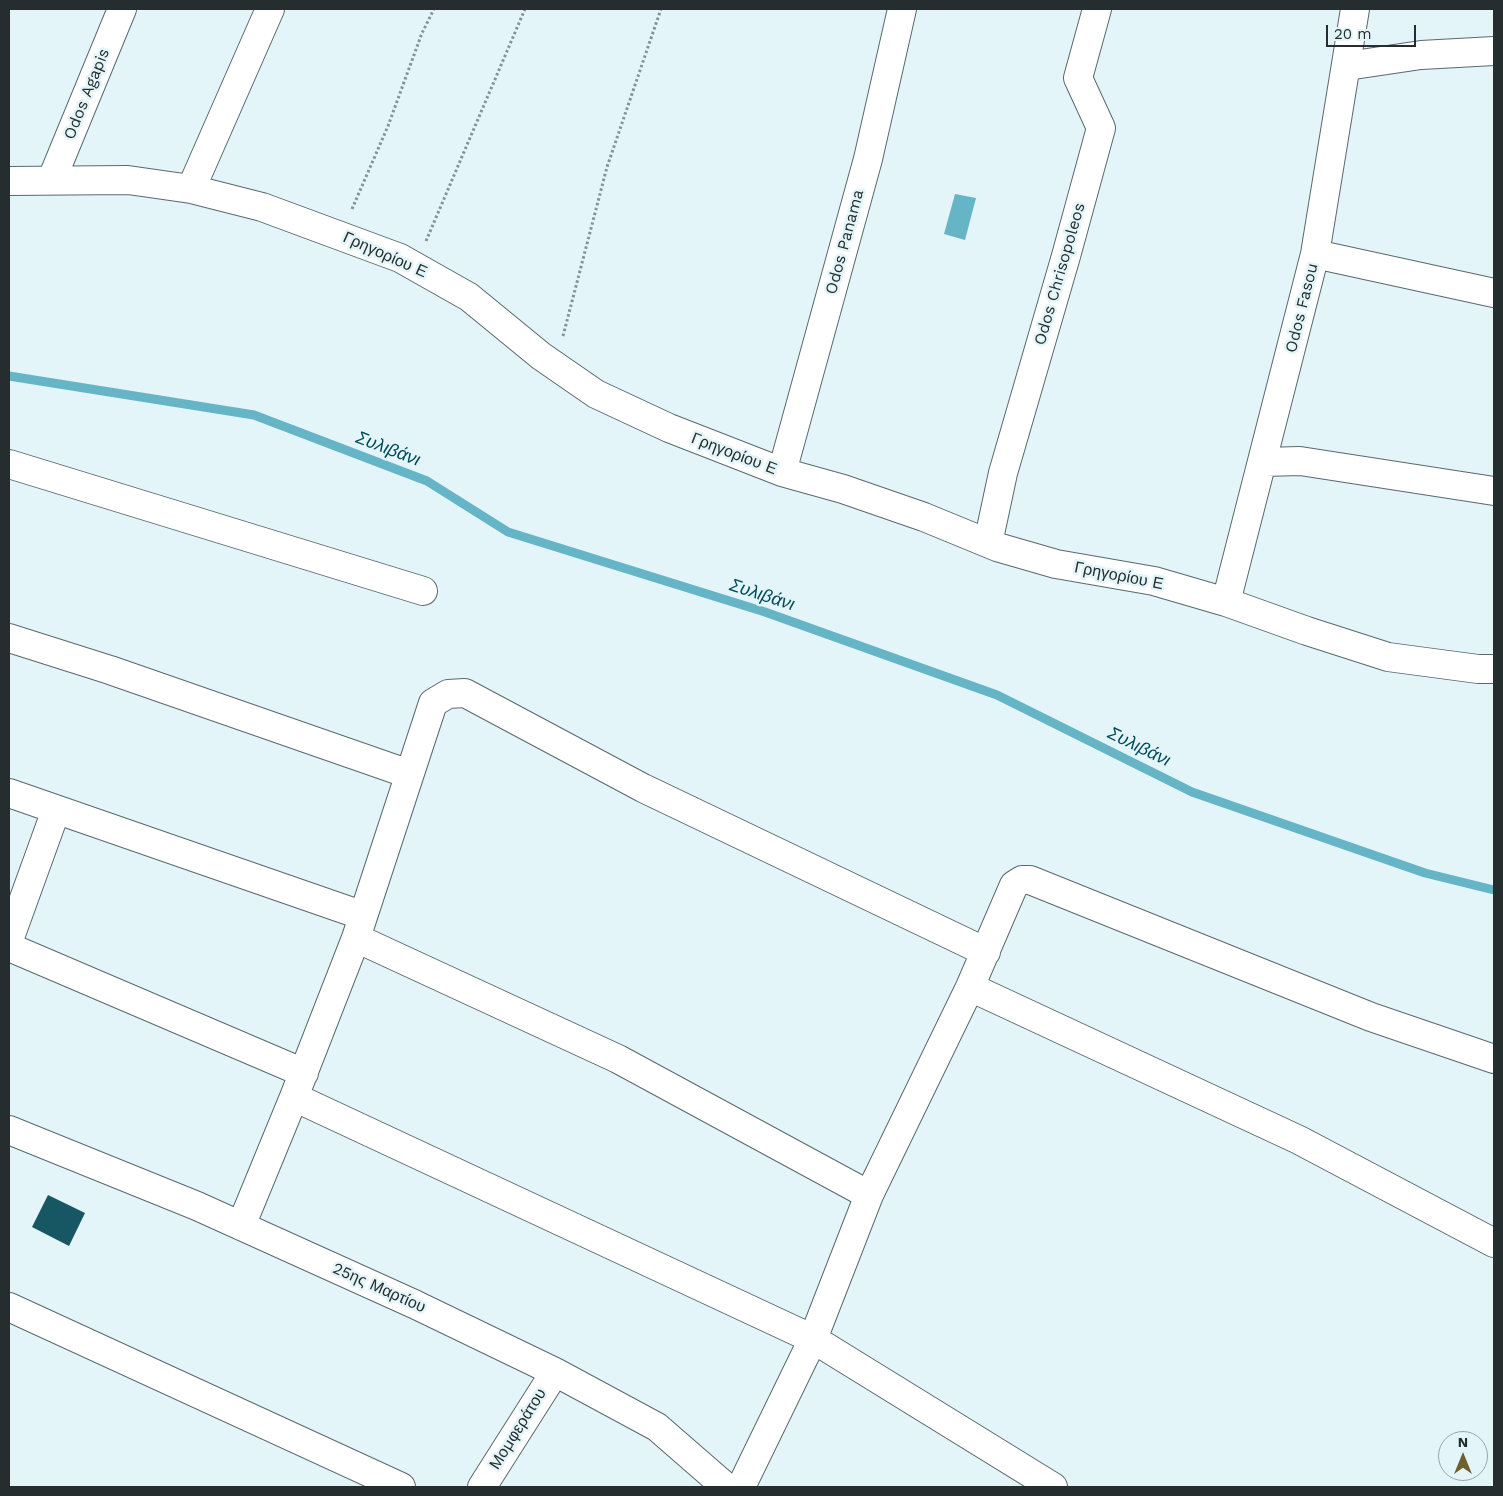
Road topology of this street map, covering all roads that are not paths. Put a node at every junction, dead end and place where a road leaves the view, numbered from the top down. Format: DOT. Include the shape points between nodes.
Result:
graph roads {
  1 [pos="122,9"];
  2 [pos="270,9"];
  3 [pos="902,9"];
  4 [pos="1097,9"];
  5 [pos="1355,9"];
  6 [pos="1494,52"];
  7 [pos="1347,66"];
  8 [pos="52,179"];
  9 [pos="9,181"];
  10 [pos="191,189"];
  11 [pos="1315,254"];
  12 [pos="1494,293"];
  13 [pos="1264,462"];
  14 [pos="9,464"];
  15 [pos="782,472"];
  16 [pos="1494,491"];
  17 [pos="988,543"];
  18 [pos="422,591"];
  19 [pos="1226,602"];
  20 [pos="9,638"];
  21 [pos="1494,669"];
  22 [pos="410,774"];
  23 [pos="9,793"];
  24 [pos="56,810"];
  25 [pos="358,926"];
  26 [pos="9,940"];
  27 [pos="9,947"];
  28 [pos="986,952"];
  29 [pos="970,987"];
  30 [pos="1494,1059"];
  31 [pos="299,1085"];
  32 [pos="9,1130"];
  33 [pos="869,1195"];
  34 [pos="241,1226"];
  35 [pos="1494,1242"];
  36 [pos="9,1307"];
  37 [pos="813,1339"];
  38 [pos="555,1372"];
  39 [pos="401,1487"];
  40 [pos="482,1487"];
  41 [pos="726,1487"];
  42 [pos="741,1487"];
  43 [pos="1053,1487"];
  1 -- 8 [label="street, Odos Agapis"];
  2 -- 10 [label="street"];
  3 -- 15 [label="street, Odos Panama" via="868,159"];
  4 -- 17 [label="street, Odos Chrisopoleos" via="1078,78 1101,128 1003,473"];
  5 -- 7 [label="street, Odos Fasou"];
  6 -- 7 [label="street" via="1421,56"];
  7 -- 11 [label="street, Odos Fasou"];
  8 -- 9 [label="street, Γρηγορίου Ε"];
  8 -- 10 [label="street, Γρηγορίου Ε" via="128,180"];
  10 -- 15 [label="street, Γρηγορίου Ε" via="262,207 415,266 469,296 596,394 668,428"];
  11 -- 12 [label="street"];
  11 -- 13 [label="street, Odos Fasou"];
  13 -- 16 [label="street" via="1300,461"];
  13 -- 19 [label="street, Odos Fasou"];
  14 -- 18 [label="street"];
  15 -- 17 [label="street, Γρηγορίου Ε" via="924,517"];
  17 -- 19 [label="street, Γρηγορίου Ε" via="1056,564 1154,581"];
  19 -- 21 [label="street, Γρηγορίου Ε" via="1388,657"];
  20 -- 22 [label="street"];
  22 -- 25 [label="street"];
  22 -- 28 [label="street" via="433,704 448,694 465,694 643,788"];
  23 -- 24 [label="street"];
  24 -- 25 [label="street"];
  24 -- 26 [label="street"];
  25 -- 31 [label="street"];
  25 -- 33 [label="street" via="618,1059"];
  27 -- 31 [label="street"];
  28 -- 29 [label="street"];
  28 -- 30 [label="street" via="1014,885 1030,880 1371,1017"];
  29 -- 33 [label="street"];
  29 -- 35 [label="street" via="1299,1140"];
  31 -- 34 [label="street"];
  31 -- 37 [label="street"];
  32 -- 34 [label="street, 25ης Μαρτίου"];
  33 -- 37 [label="street"];
  34 -- 38 [label="street, 25ης Μαρτίου"];
  36 -- 39 [label="street"];
  37 -- 42 [label="street"];
  37 -- 43 [label="street"];
  38 -- 40 [label="street, Μομφεράτου"];
  38 -- 41 [label="street, 25ης Μαρτίου" via="657,1427"];
}
